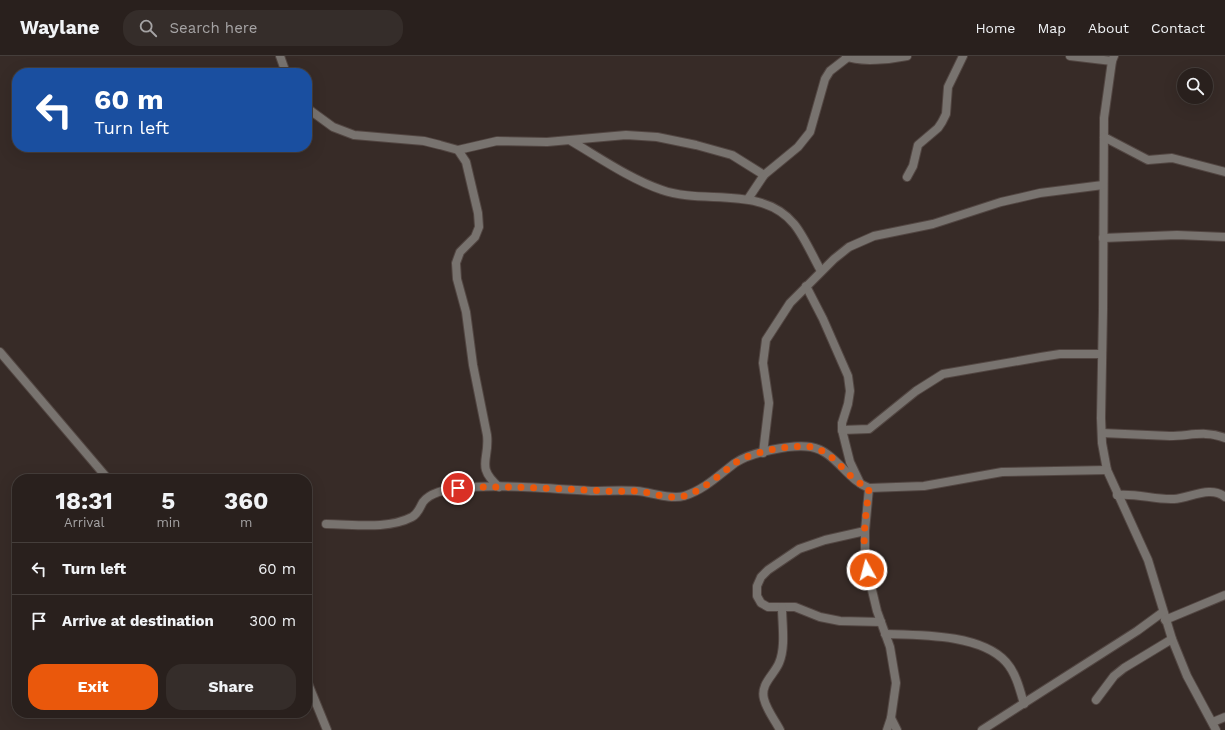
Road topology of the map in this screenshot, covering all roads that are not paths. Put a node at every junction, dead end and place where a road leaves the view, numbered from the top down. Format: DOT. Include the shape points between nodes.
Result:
graph roads {
  1 [pos="280,56"];
  2 [pos="907,56"];
  3 [pos="963,56"];
  4 [pos="1070,56"];
  5 [pos="847,57"];
  6 [pos="1113,59"];
  7 [pos="284,68"];
  8 [pos="312,111"];
  9 [pos="1104,137"];
  10 [pos="571,140"];
  11 [pos="458,150"];
  12 [pos="1225,172"];
  13 [pos="764,175"];
  14 [pos="907,177"];
  15 [pos="1103,185"];
  16 [pos="748,199"];
  17 [pos="1225,237"];
  18 [pos="1103,238"];
  19 [pos="821,271"];
  20 [pos="806,286"];
  21 [pos="0,352"];
  22 [pos="1102,354"];
  23 [pos="842,430"];
  24 [pos="1102,433"];
  25 [pos="1225,438"];
  26 [pos="763,453"];
  27 [pos="1107,470"];
  28 [pos="104,474"];
  29 [pos="860,485"];
  30 [pos="499,487"];
  31 [pos="869,488"];
  32 [pos="1117,495"];
  33 [pos="1225,497"];
  34 [pos="326,524"];
  35 [pos="865,531"];
  36 [pos="1225,595"];
  37 [pos="782,607"];
  38 [pos="1164,616"];
  39 [pos="881,622"];
  40 [pos="885,634"];
  41 [pos="1172,639"];
  42 [pos="312,693"];
  43 [pos="1096,700"];
  44 [pos="1024,704"];
  45 [pos="1225,717"];
  46 [pos="891,718"];
  47 [pos="1215,726"];
  48 [pos="327,730"];
  49 [pos="780,730"];
  50 [pos="887,730"];
  51 [pos="897,730"];
  52 [pos="982,730"];
  1 -- 7 [label="street"];
  2 -- 5 [label="street" via="892,59"];
  3 -- 14 [label="street" via="948,87 946,114 938,128 918,145 913,166"];
  4 -- 6 [label="street"];
  5 -- 13 [label="street" via="825,79 810,132 798,147"];
  6 -- 9 [label="street" via="1106,98"];
  8 -- 11 [label="street" via="333,126 354,135 424,141"];
  9 -- 12 [label="street" via="1148,160 1172,158"];
  9 -- 15 [label="street"];
  10 -- 11 [label="street" via="497,141"];
  10 -- 13 [label="street" via="626,135 657,137 732,155"];
  10 -- 16 [label="street" via="636,178 662,190 684,195"];
  11 -- 30 [label="street" via="466,162 471,179 479,227 475,238 460,252 456,263 487,435 485,470"];
  13 -- 16 [label="street"];
  15 -- 18 [label="street"];
  15 -- 19 [label="street" via="1040,193 1001,202 933,224 874,236 849,247"];
  16 -- 19 [label="street" via="785,214 795,225"];
  17 -- 18 [label="street"];
  18 -- 22 [label="street"];
  19 -- 20 [label="street"];
  20 -- 23 [label="street" via="848,376 850,391"];
  20 -- 26 [label="street" via="790,302 766,340 763,363 769,402"];
  21 -- 28 [label="street"];
  22 -- 23 [label="street" via="1048,356 943,374 916,391 869,429"];
  22 -- 24 [label="street"];
  23 -- 29 [label="street" via="850,462"];
  24 -- 25 [label="street" via="1172,436 1203,433"];
  24 -- 27 [label="street"];
  26 -- 29 [label="street" via="812,447 834,460"];
  26 -- 30 [label="street" via="736,462 709,483 683,496 635,491"];
  27 -- 31 [label="street" via="1002,472 924,486"];
  27 -- 32 [label="street"];
  29 -- 31 [label="street"];
  30 -- 34 [label="street" via="458,488 439,492 424,501 416,514 380,525"];
  31 -- 35 [label="street"];
  32 -- 33 [label="street" via="1132,494 1173,499 1216,492"];
  32 -- 38 [label="street" via="1148,560"];
  35 -- 37 [label="street" via="825,540 799,550 768,570 757,586 757,596 761,603 768,607"];
  35 -- 39 [label="street" via="865,561"];
  36 -- 38 [label="street"];
  37 -- 39 [label="street" via="795,607 820,617 840,621"];
  37 -- 49 [label="street" via="782,647 779,663 764,689 764,699"];
  38 -- 41 [label="street"];
  38 -- 44 [label="street"];
  39 -- 40 [label="street"];
  40 -- 44 [label="street" via="954,639 992,651 1006,661 1013,671"];
  40 -- 46 [label="street" via="890,647 896,683"];
  41 -- 43 [label="street" via="1114,676"];
  41 -- 47 [label="street" via="1187,676"];
  42 -- 48 [label="street"];
  44 -- 52 [label="street"];
  45 -- 47 [label="street"];
  46 -- 50 [label="street"];
  46 -- 51 [label="street"];
}
